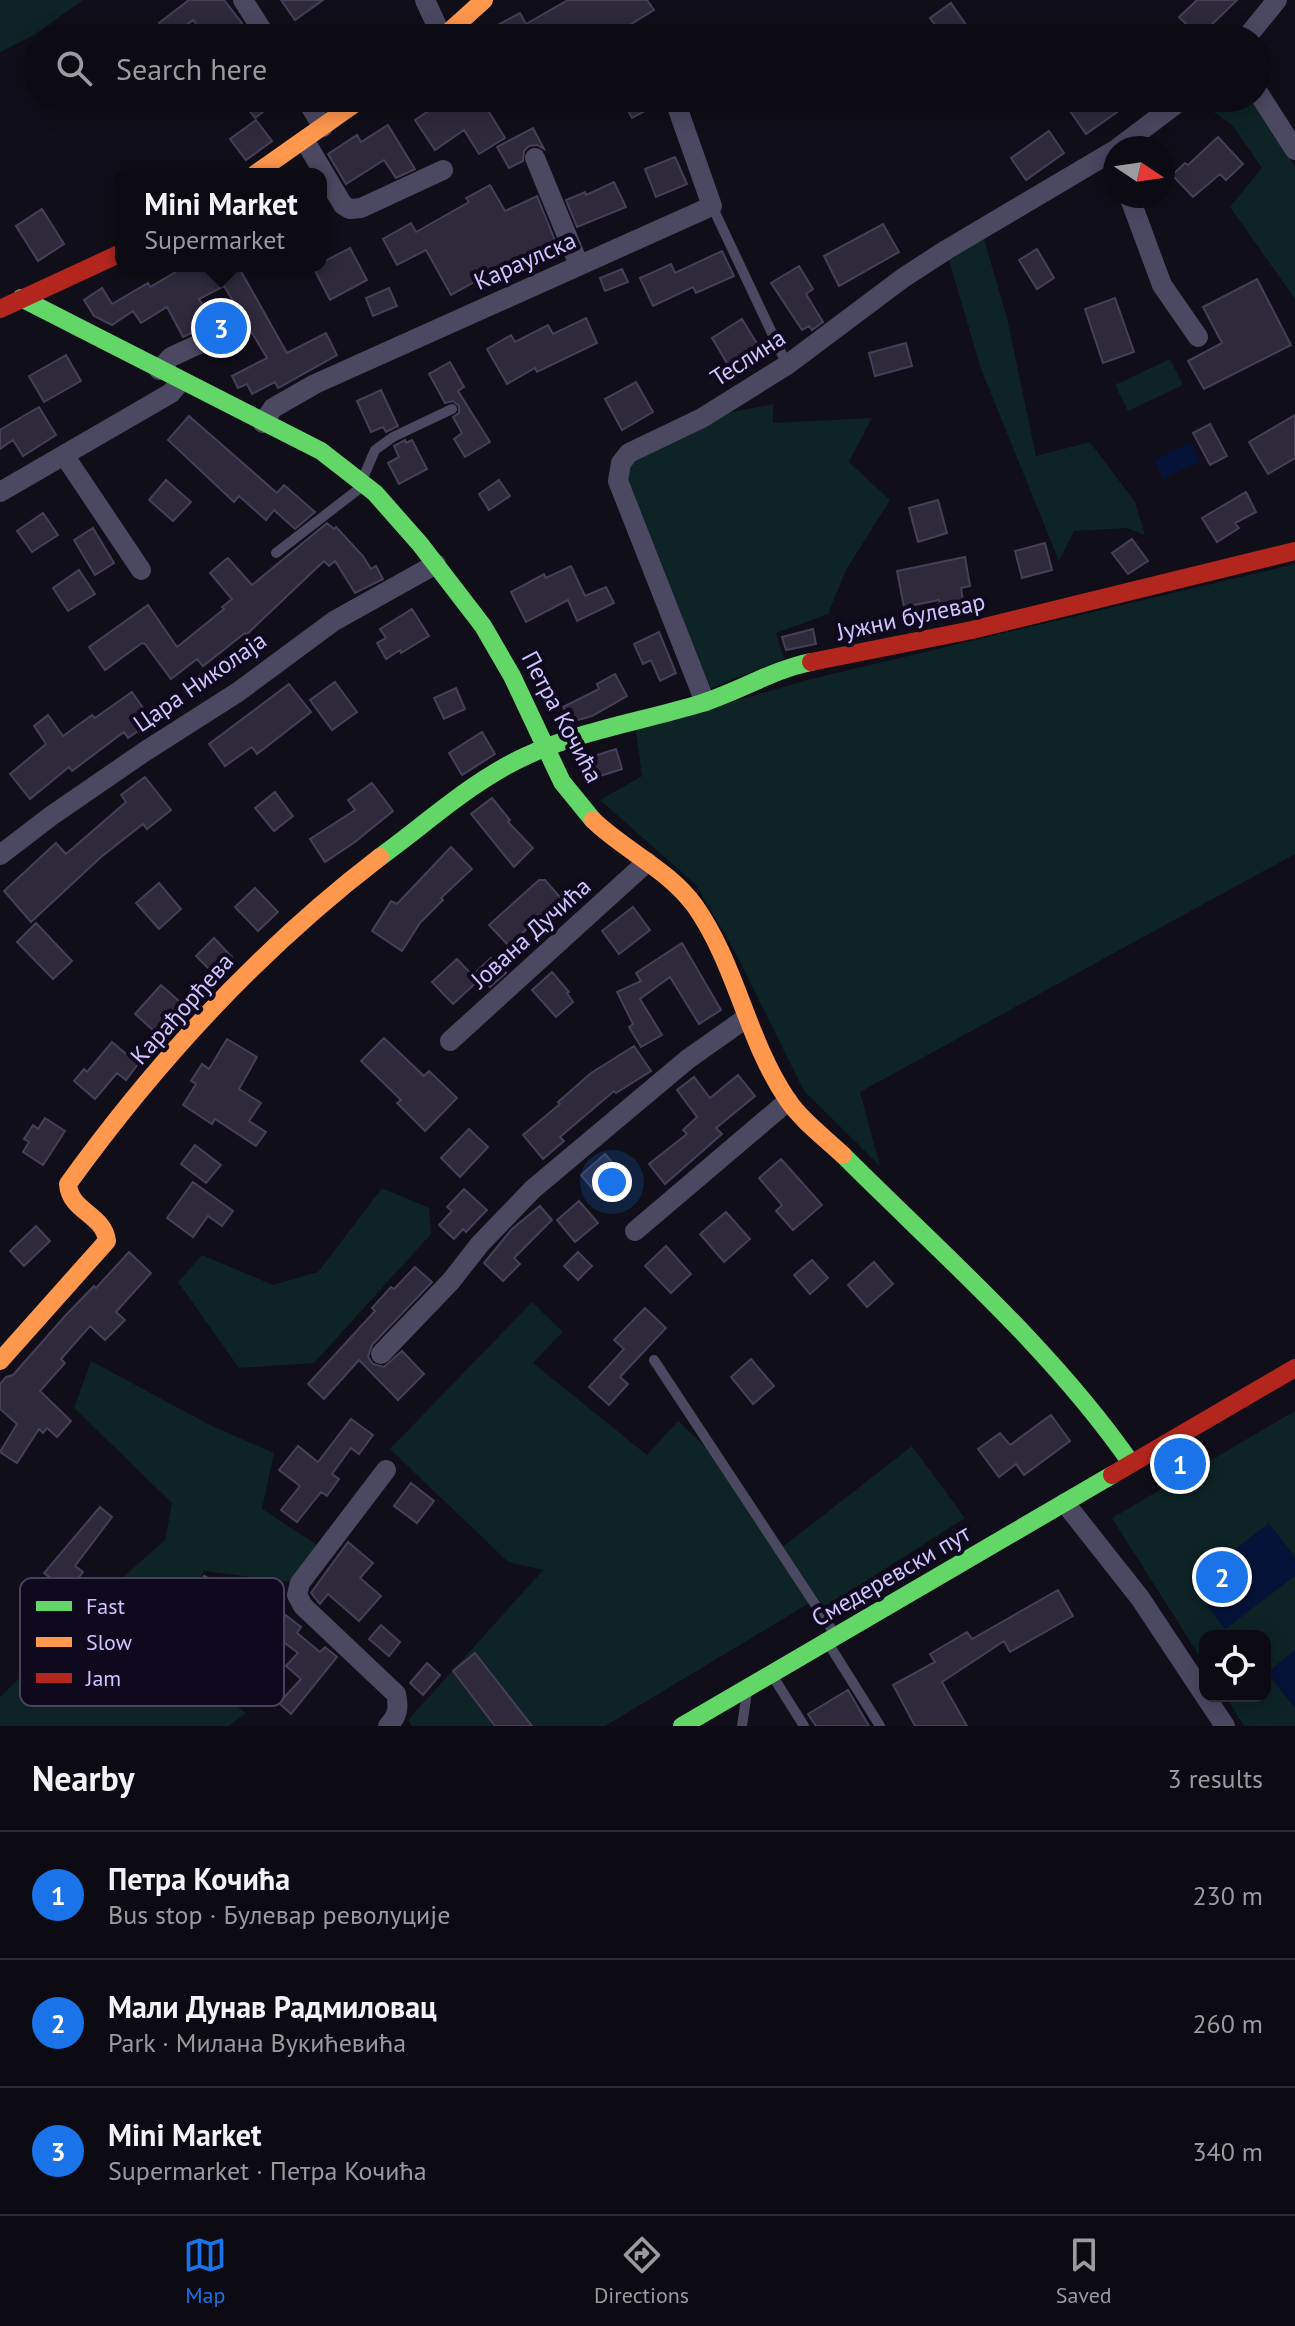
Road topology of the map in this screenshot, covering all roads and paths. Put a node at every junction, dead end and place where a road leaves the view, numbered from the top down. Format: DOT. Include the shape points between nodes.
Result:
graph roads {
  1 [pos="243,0"];
  2 [pos="425,0"];
  3 [pos="484,0"];
  4 [pos="1277,0"];
  5 [pos="258,24"];
  6 [pos="436,24"];
  7 [pos="457,24"];
  8 [pos="1257,24"];
  9 [pos="314,112"];
  10 [pos="344,112"];
  11 [pos="679,112"];
  12 [pos="1166,112"];
  13 [pos="1271,112"];
  14 [pos="323,127"];
  15 [pos="1136,136"];
  16 [pos="305,141"];
  17 [pos="1295,150"];
  18 [pos="535,158"];
  19 [pos="1103,160"];
  20 [pos="264,168"];
  21 [pos="321,168"];
  22 [pos="443,170"];
  23 [pos="327,178"];
  24 [pos="712,206"];
  25 [pos="1133,208"];
  26 [pos="115,256"];
  27 [pos="579,265"];
  28 [pos="0,290"];
  29 [pos="21,298"];
  30 [pos="0,309"];
  31 [pos="227,331"];
  32 [pos="1198,337"];
  33 [pos="787,365"];
  34 [pos="159,370"];
  35 [pos="181,381"];
  36 [pos="452,409"];
  37 [pos="263,423"];
  38 [pos="64,455"];
  39 [pos="364,482"];
  40 [pos="0,492"];
  41 [pos="1295,551"];
  42 [pos="276,553"];
  43 [pos="436,564"];
  44 [pos="141,570"];
  45 [pos="705,702"];
  46 [pos="543,748"];
  47 [pos="0,855"];
  48 [pos="647,862"];
  49 [pos="746,1018"];
  50 [pos="450,1041"];
  51 [pos="788,1101"];
  52 [pos="635,1231"];
  53 [pos="381,1354"];
  54 [pos="654,1360"];
  55 [pos="0,1361"];
  56 [pos="1295,1368"];
  57 [pos="1128,1465"];
  58 [pos="386,1470"];
  59 [pos="1065,1503"];
  60 [pos="831,1637"];
  61 [pos="770,1674"];
  62 [pos="748,1687"];
  63 [pos="1199,1687"];
  64 [pos="1209,1702"];
  65 [pos="388,1726"];
  66 [pos="682,1726"];
  67 [pos="742,1726"];
  68 [pos="804,1726"];
  69 [pos="880,1726"];
  70 [pos="1225,1726"];
  1 -- 5 [label="street"];
  2 -- 6 [label="street"];
  3 -- 7 [label="street"];
  4 -- 8 [label="street"];
  9 -- 14 [label="street"];
  10 -- 14 [label="street"];
  11 -- 24 [label="street"];
  12 -- 15 [label="street, Теслина"];
  13 -- 17 [label="street"];
  14 -- 16 [label="street"];
  16 -- 20 [label="street"];
  16 -- 21 [label="street"];
  18 -- 27 [label="street"];
  19 -- 33 [label="street, Теслина" via="946,250"];
  22 -- 23 [label="street" via="350,209"];
  24 -- 27 [label="street, Караулска"];
  24 -- 33 [label="lane"];
  25 -- 32 [label="street" via="1162,285"];
  26 -- 29 [label="street"];
  27 -- 37 [label="street, Караулска" via="315,384 273,408"];
  28 -- 29 [label="street, Петра Кочића"];
  29 -- 30 [label="street"];
  29 -- 34 [label="street, Петра Кочића"];
  31 -- 34 [label="street" via="171,357"];
  33 -- 45 [label="street, Теслина" via="702,418 629,453 621,463 618,481"];
  34 -- 35 [label="street, Петра Кочића"];
  35 -- 37 [label="street, Петра Кочића"];
  35 -- 38 [label="street" via="171,393"];
  36 -- 39 [label="lane" via="375,450"];
  37 -- 39 [label="street, Петра Кочића" via="321,451"];
  38 -- 40 [label="street"];
  38 -- 44 [label="street"];
  39 -- 42 [label="lane"];
  39 -- 43 [label="street, Петра Кочића"];
  41 -- 45 [label="street, Јужни булевар" via="972,630 787,667"];
  43 -- 46 [label="street, Петра Кочића" via="512,675"];
  43 -- 47 [label="street, Цара Николаја" via="334,621"];
  45 -- 46 [label="street, Јужни булевар"];
  46 -- 48 [label="street, Петра Кочића" via="586,814"];
  46 -- 55 [label="street, Карађорђева" via="480,783 335,892 193,1029 68,1184 70,1201 108,1232 105,1245"];
  48 -- 49 [label="street, Петра Кочића" via="694,906"];
  48 -- 50 [label="street, Јована Дучића"];
  49 -- 51 [label="street, Петра Кочића"];
  49 -- 53 [label="street" via="688,1059 533,1189"];
  51 -- 52 [label="street"];
  51 -- 57 [label="street, Петра Кочића" via="1029,1340 1099,1417"];
  54 -- 60 [label="lane"];
  56 -- 57 [label="street, Смедеревски пут"];
  57 -- 59 [label="street, Смедеревски пут"];
  58 -- 65 [label="street" via="300,1583 297,1595 396,1694 399,1705"];
  59 -- 60 [label="street, Смедеревски пут"];
  59 -- 63 [label="street" via="1140,1598"];
  60 -- 61 [label="street, Смедеревски пут"];
  60 -- 69 [label="lane"];
  61 -- 62 [label="street, Смедеревски пут"];
  61 -- 68 [label="lane"];
  62 -- 66 [label="street, Смедеревски пут"];
  62 -- 67 [label="lane"];
  64 -- 70 [label="street"];
}
